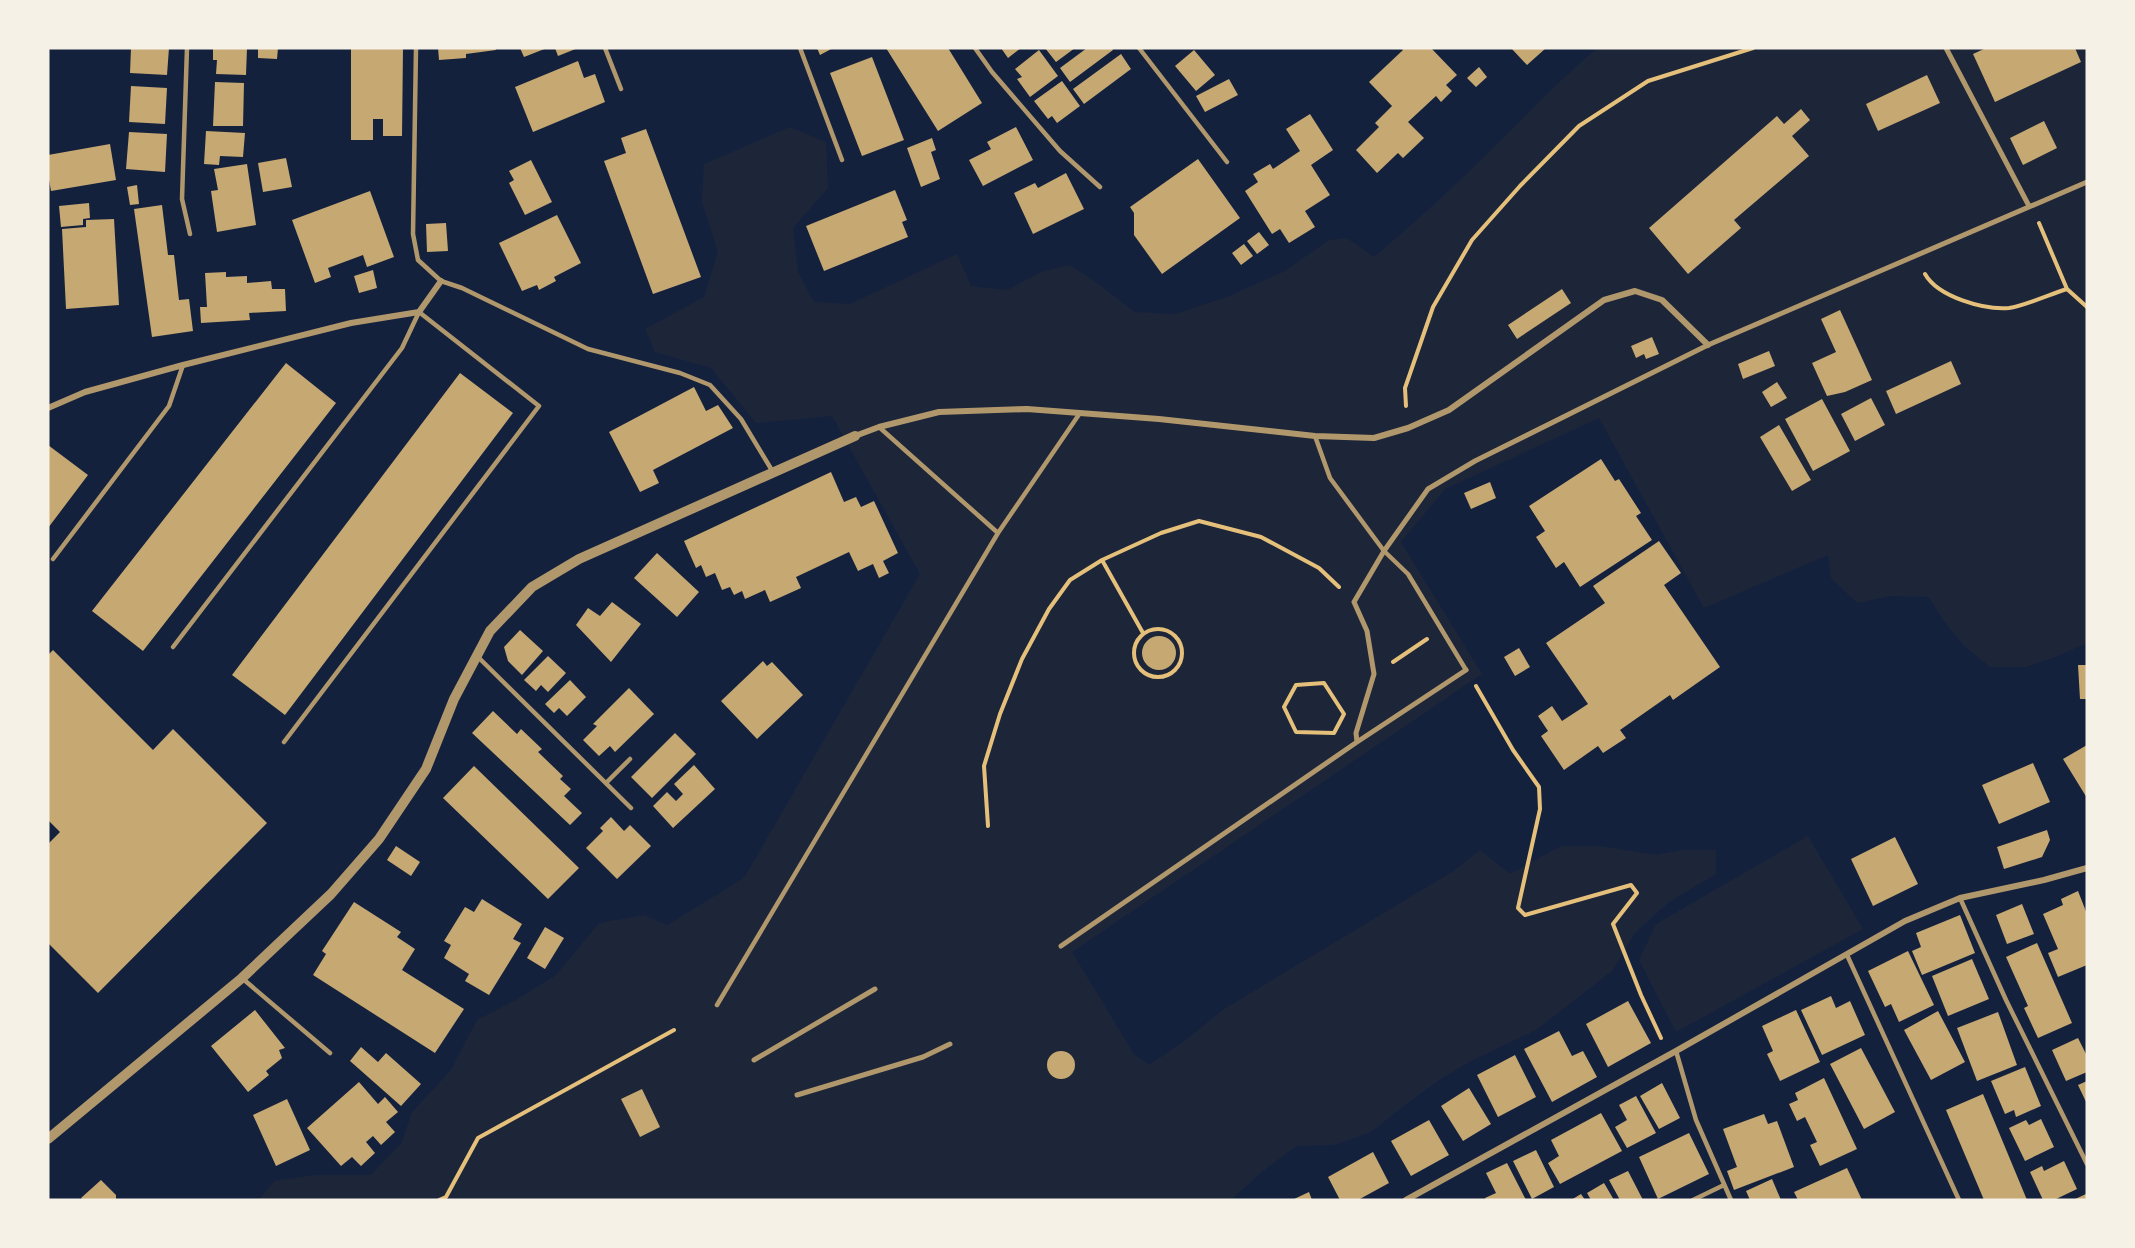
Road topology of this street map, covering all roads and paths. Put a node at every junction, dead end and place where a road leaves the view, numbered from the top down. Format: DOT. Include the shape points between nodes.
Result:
graph roads {
  1 [pos="187,48"];
  2 [pos="416,48"];
  3 [pos="605,48"];
  4 [pos="800,48"];
  5 [pos="975,48"];
  6 [pos="1139,48"];
  7 [pos="1753,48"];
  8 [pos="1946,48"];
  9 [pos="621,89"];
  10 [pos="842,160"];
  11 [pos="1227,162"];
  12 [pos="2087,182"];
  13 [pos="1100,187"];
  14 [pos="2031,206"];
  15 [pos="190,234"];
  16 [pos="1914,256"];
  17 [pos="441,281"];
  18 [pos="2067,289"];
  19 [pos="2087,308"];
  20 [pos="419,312"];
  21 [pos="1708,345"];
  22 [pos="183,365"];
  23 [pos="48,408"];
  24 [pos="1080,413"];
  25 [pos="879,427"];
  26 [pos="1408,428"];
  27 [pos="855,436"];
  28 [pos="1315,436"];
  29 [pos="773,472"];
  30 [pos="998,533"];
  31 [pos="1384,551"];
  32 [pos="53,559"];
  33 [pos="1102,560"];
  34 [pos="1354,602"];
  35 [pos="1442,629"];
  36 [pos="1143,633"];
  37 [pos="173,647"];
  38 [pos="477,656"];
  39 [pos="1466,669"];
  40 [pos="1374,674"];
  41 [pos="1344,714"];
  42 [pos="285,742"];
  43 [pos="1357,742"];
  44 [pos="630,759"];
  45 [pos="606,783"];
  46 [pos="631,808"];
  47 [pos="988,826"];
  48 [pos="2087,868"];
  49 [pos="1960,898"];
  50 [pos="1061,946"];
  51 [pos="1847,955"];
  52 [pos="242,978"];
  53 [pos="875,989"];
  54 [pos="717,1005"];
  55 [pos="674,1030"];
  56 [pos="950,1044"];
  57 [pos="1677,1051"];
  58 [pos="330,1053"];
  59 [pos="1669,1054"];
  60 [pos="754,1060"];
  61 [pos="797,1095"];
  62 [pos="48,1139"];
  63 [pos="2087,1164"];
  64 [pos="1724,1185"];
  65 [pos="439,1200"];
  66 [pos="1406,1200"];
  67 [pos="1693,1200"];
  68 [pos="1731,1200"];
  69 [pos="1959,1200"];
  1 -- 15 [label="lane" via="182,199"];
  2 -- 17 [label="lane" via="414,234 418,260"];
  3 -- 9 [label="lane"];
  4 -- 10 [label="lane"];
  5 -- 13 [label="lane" via="1060,151"];
  6 -- 11 [label="lane"];
  7 -- 26 [label="path" via="1648,81 1579,126 1520,186 1472,240 1433,307 1405,388"];
  8 -- 14 [label="street"];
  12 -- 14 [label="street"];
  14 -- 16 [label="street"];
  14 -- 18 [label="path"];
  16 -- 18 [label="path" via="1928,279 1951,296 1979,305 2010,308"];
  16 -- 21 [label="street"];
  17 -- 20 [label="street"];
  17 -- 29 [label="lane" via="588,349 710,385 741,419"];
  18 -- 19 [label="path"];
  20 -- 22 [label="street" via="351,322"];
  20 -- 37 [label="lane" via="402,348"];
  20 -- 42 [label="lane" via="539,406"];
  21 -- 26 [label="street" via="1662,300 1635,291 1604,300 1449,410"];
  21 -- 31 [label="street" via="1475,461 1428,489"];
  22 -- 23 [label="street" via="85,392"];
  22 -- 32 [label="lane" via="169,406"];
  24 -- 25 [label="street" via="1028,409 939,412"];
  24 -- 28 [label="street"];
  24 -- 30 [label="lane"];
  25 -- 27 [label="street"];
  25 -- 30 [label="lane"];
  26 -- 28 [label="street" via="1374,438"];
  27 -- 29 [label="street"];
  28 -- 31 [label="lane" via="1330,478"];
  29 -- 38 [label="street" via="579,559 532,587 490,630"];
  30 -- 54 [label="lane"];
  31 -- 34 [label="street"];
  31 -- 35 [label="lane" via="1408,574"];
  33 -- 34 [label="path" via="1161,533 1199,521 1261,537 1319,568"];
  33 -- 36 [label="path"];
  33 -- 47 [label="path" via="1070,580 1022,659 984,766"];
  34 -- 40 [label="street" via="1367,631"];
  35 -- 39 [label="lane"];
  35 -- 40 [label="path"];
  36 -- 36 [label="path" via="1153,628 1174,634 1182,654 1172,673 1151,677 1135,663 1133,652"];
  38 -- 45 [label="lane"];
  38 -- 52 [label="street" via="454,699 426,769 380,838 331,894"];
  39 -- 43 [label="street"];
  39 -- 59 [label="path" via="1539,787 1540,809 1518,908 1525,915 1631,885 1637,893 1613,924"];
  40 -- 43 [label="street" via="1356,733"];
  41 -- 41 [label="path" via="1334,733 1296,732 1284,707 1296,685 1324,683"];
  43 -- 50 [label="street"];
  44 -- 45 [label="lane"];
  45 -- 46 [label="lane"];
  48 -- 49 [label="street"];
  49 -- 51 [label="street" via="1905,921"];
  49 -- 63 [label="lane"];
  51 -- 57 [label="street"];
  51 -- 69 [label="lane"];
  52 -- 58 [label="lane"];
  52 -- 62 [label="street"];
  53 -- 60 [label="street"];
  55 -- 65 [label="path" via="478,1137 446,1197"];
  56 -- 61 [label="street" via="923,1057"];
  57 -- 59 [label="street"];
  57 -- 64 [label="lane" via="1696,1120"];
  59 -- 66 [label="street"];
  64 -- 67 [label="lane"];
  64 -- 68 [label="lane"];
}
